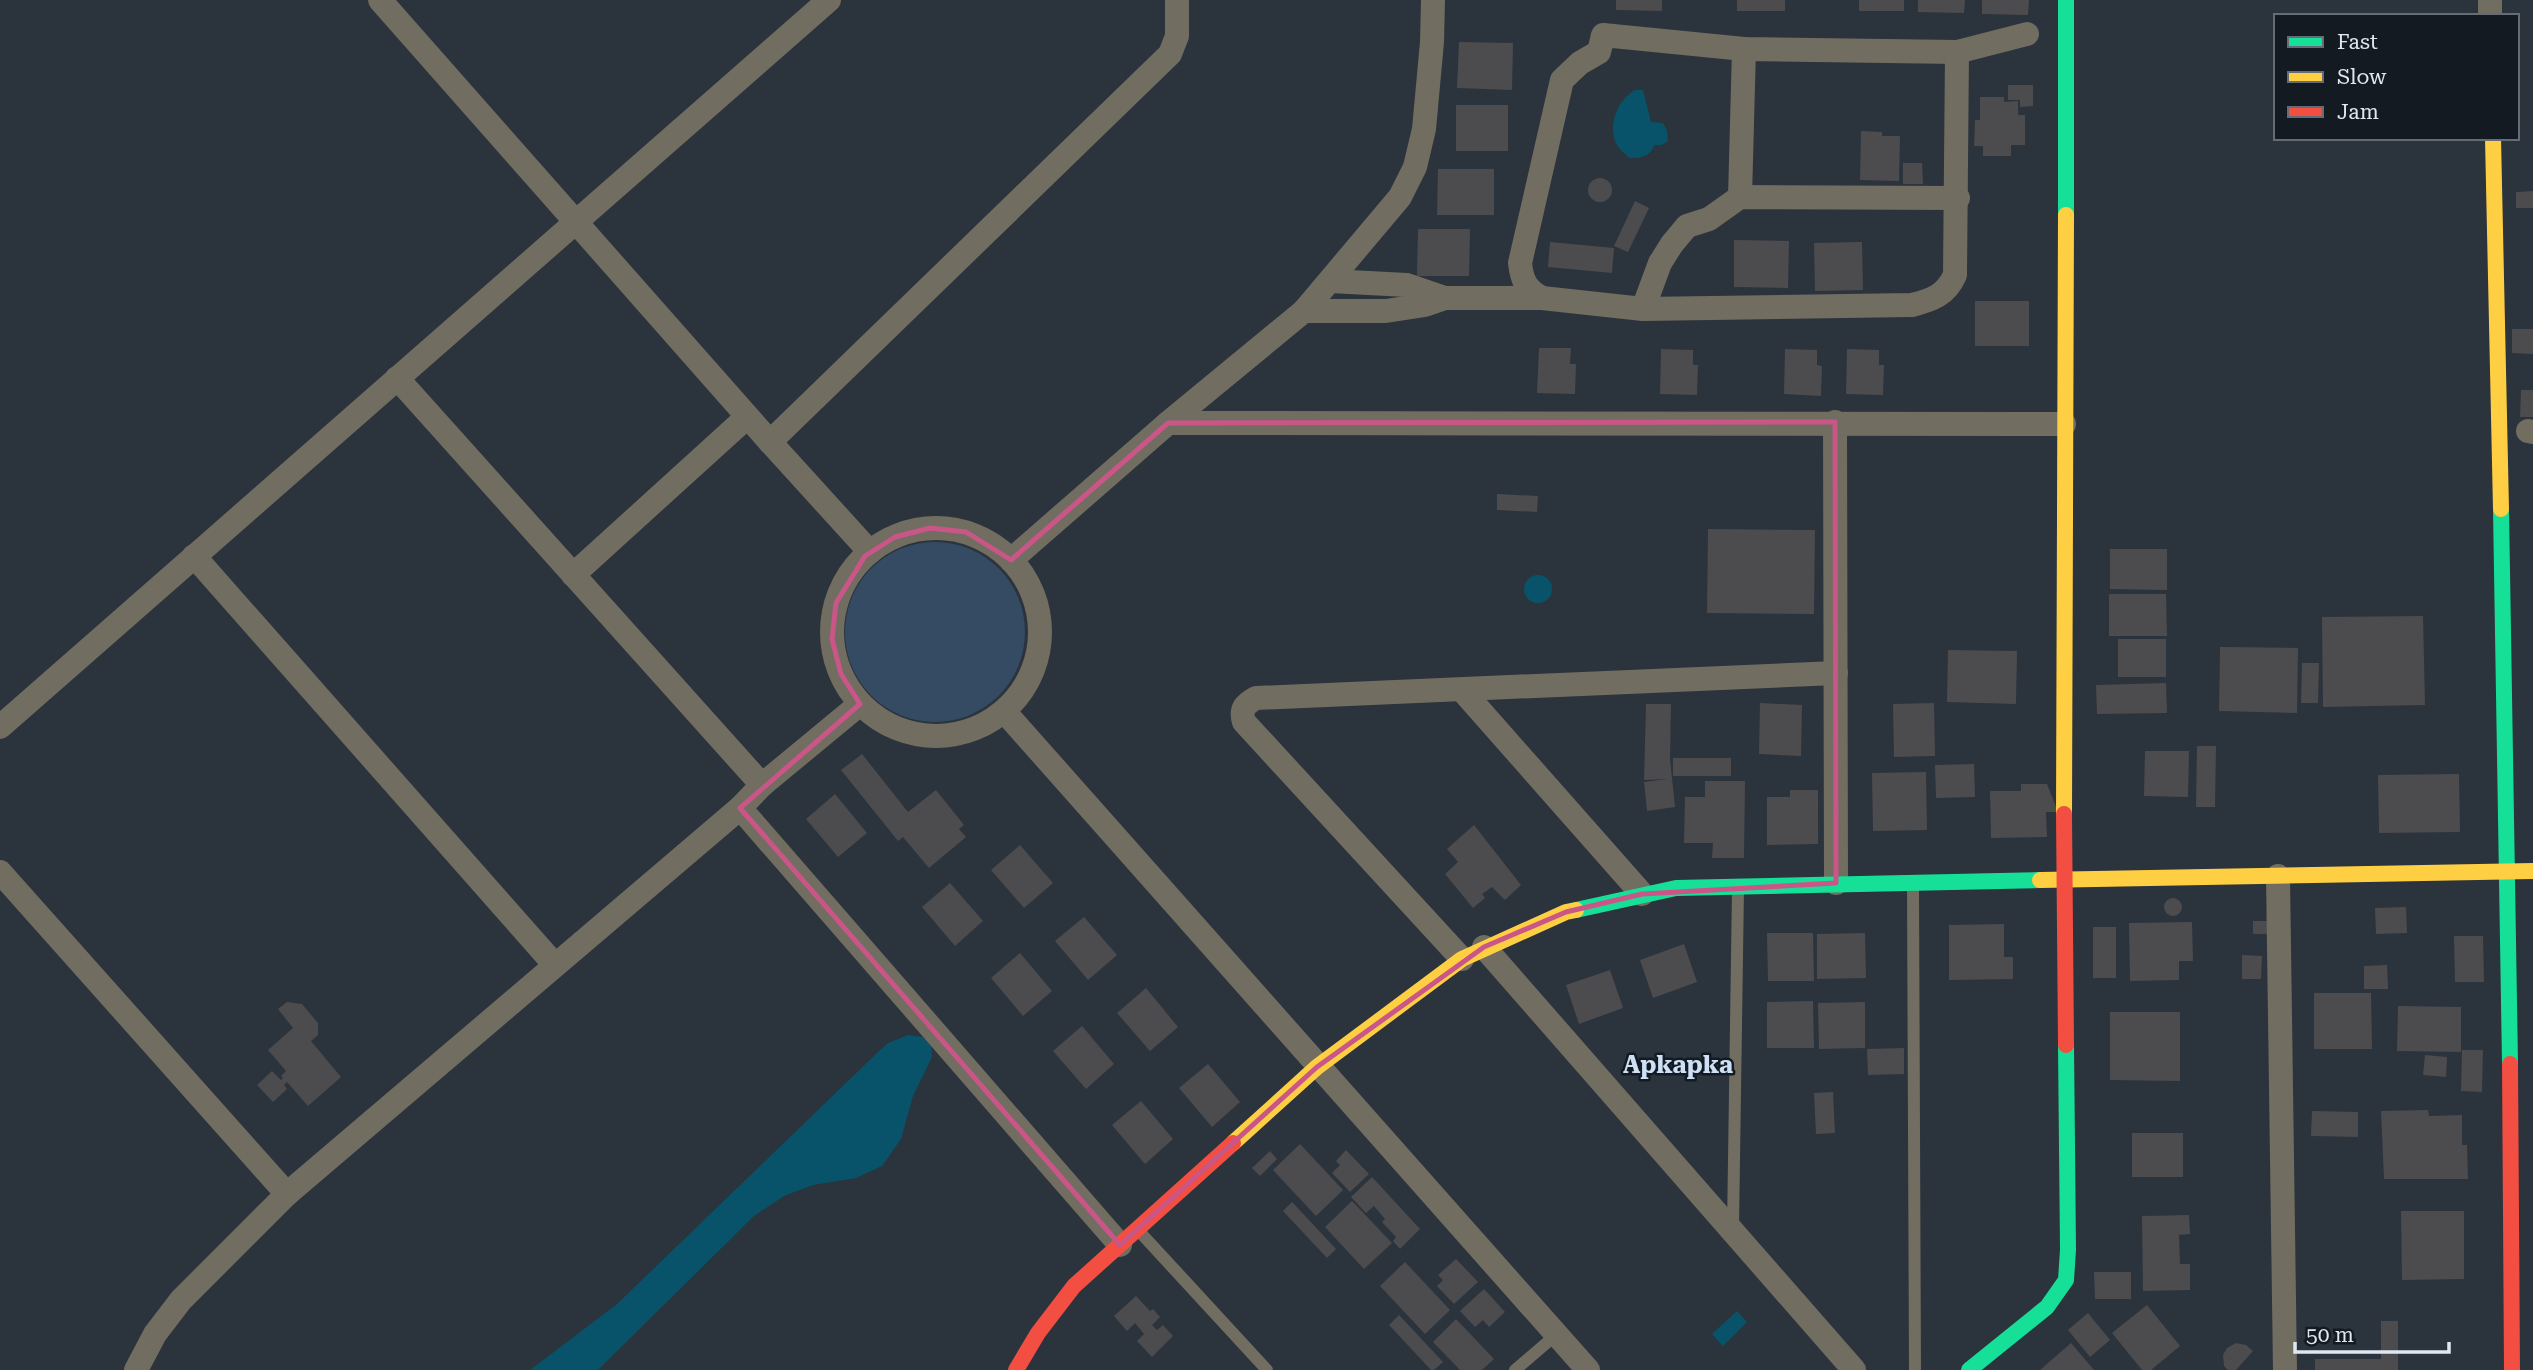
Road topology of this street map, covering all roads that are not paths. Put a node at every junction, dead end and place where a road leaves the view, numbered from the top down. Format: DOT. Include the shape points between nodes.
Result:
graph roads {
  1 [pos="380,0"];
  2 [pos="828,0"];
  3 [pos="1177,0"];
  4 [pos="1433,0"];
  5 [pos="2066,0"];
  6 [pos="2027,34"];
  7 [pos="1744,49"];
  8 [pos="1957,52"];
  9 [pos="2493,140"];
  10 [pos="1740,197"];
  11 [pos="1958,198"];
  12 [pos="576,220"];
  13 [pos="1330,281"];
  14 [pos="1445,298"];
  15 [pos="1542,298"];
  16 [pos="1643,309"];
  17 [pos="1304,311"];
  18 [pos="397,377"];
  19 [pos="747,417"];
  20 [pos="1835,422"];
  21 [pos="1168,423"];
  22 [pos="2064,424"];
  23 [pos="770,442"];
  24 [pos="870,552"];
  25 [pos="194,556"];
  26 [pos="1012,560"];
  27 [pos="573,575"];
  28 [pos="1836,673"];
  29 [pos="1462,690"];
  30 [pos="860,704"];
  31 [pos="1004,711"];
  32 [pos="0,727"];
  33 [pos="762,785"];
  34 [pos="740,808"];
  35 [pos="2508,870"];
  36 [pos="2533,871"];
  37 [pos="0,872"];
  38 [pos="2278,876"];
  39 [pos="2064,880"];
  40 [pos="1913,882"];
  41 [pos="1836,883"];
  42 [pos="1738,885"];
  43 [pos="1642,894"];
  44 [pos="1484,947"];
  45 [pos="1462,959"];
  46 [pos="554,964"];
  47 [pos="1317,1067"];
  48 [pos="287,1194"];
  49 [pos="1733,1231"];
  50 [pos="1129,1237"];
  51 [pos="1557,1335"];
  52 [pos="136,1370"];
  53 [pos="1016,1370"];
  54 [pos="1266,1370"];
  55 [pos="1515,1370"];
  56 [pos="1588,1370"];
  57 [pos="1854,1370"];
  58 [pos="1914,1370"];
  59 [pos="1969,1370"];
  60 [pos="2285,1370"];
  61 [pos="2512,1370"];
  1 -- 12 [label="street"];
  2 -- 12 [label="street"];
  3 -- 23 [label="street" via="1177,36 1170,54"];
  4 -- 13 [label="street" via="1429,85 1415,167 1399,197"];
  5 -- 22 [label="street"];
  6 -- 8 [label="street"];
  7 -- 8 [label="street"];
  7 -- 10 [label="street"];
  7 -- 15 [label="street" via="1604,35 1599,52 1562,80 1520,263 1525,286"];
  8 -- 11 [label="street"];
  9 -- 35 [label="street"];
  10 -- 11 [label="street"];
  10 -- 16 [label="street" via="1679,235 1660,263"];
  11 -- 16 [label="street" via="1955,275 1936,299 1912,305"];
  12 -- 18 [label="street"];
  12 -- 19 [label="street"];
  13 -- 14 [label="street" via="1407,285"];
  13 -- 17 [label="street"];
  14 -- 15 [label="street"];
  14 -- 17 [label="street" via="1386,311"];
  15 -- 16 [label="street"];
  17 -- 21 [label="street"];
  18 -- 25 [label="street"];
  18 -- 27 [label="street"];
  19 -- 23 [label="street"];
  19 -- 27 [label="street"];
  20 -- 21 [label="street"];
  20 -- 22 [label="street"];
  20 -- 28 [label="street"];
  21 -- 26 [label="street"];
  22 -- 39 [label="street"];
  23 -- 24 [label="street"];
  24 -- 26 [label="street" via="912,531 948,528 982,539"];
  24 -- 30 [label="street" via="843,586 833,621 835,657"];
  25 -- 32 [label="street"];
  25 -- 46 [label="street"];
  26 -- 31 [label="street" via="1037,608 1039,644 1029,679"];
  27 -- 33 [label="street"];
  28 -- 29 [label="street"];
  28 -- 41 [label="street"];
  29 -- 43 [label="street"];
  29 -- 45 [label="street" via="1256,698 1243,707 1242,714 1264,746"];
  30 -- 31 [label="street" via="890,726 924,737 977,729"];
  30 -- 33 [label="street"];
  31 -- 47 [label="street"];
  33 -- 34 [label="street"];
  34 -- 46 [label="street"];
  34 -- 50 [label="street"];
  35 -- 36 [label="street"];
  35 -- 38 [label="street"];
  35 -- 61 [label="street"];
  37 -- 48 [label="street"];
  38 -- 39 [label="street"];
  38 -- 60 [label="street"];
  39 -- 40 [label="street"];
  39 -- 59 [label="street" via="2066,1280 2047,1307"];
  40 -- 41 [label="street"];
  40 -- 58 [label="lane"];
  41 -- 42 [label="street"];
  42 -- 43 [label="street"];
  42 -- 49 [label="lane"];
  43 -- 44 [label="street" via="1566,912"];
  44 -- 45 [label="street"];
  44 -- 49 [label="street"];
  45 -- 47 [label="street"];
  46 -- 48 [label="street"];
  47 -- 50 [label="street"];
  47 -- 51 [label="street"];
  48 -- 52 [label="street" via="181,1300"];
  49 -- 57 [label="street"];
  50 -- 53 [label="street" via="1074,1286"];
  50 -- 54 [label="lane"];
  51 -- 55 [label="lane"];
  51 -- 56 [label="street"];
}
